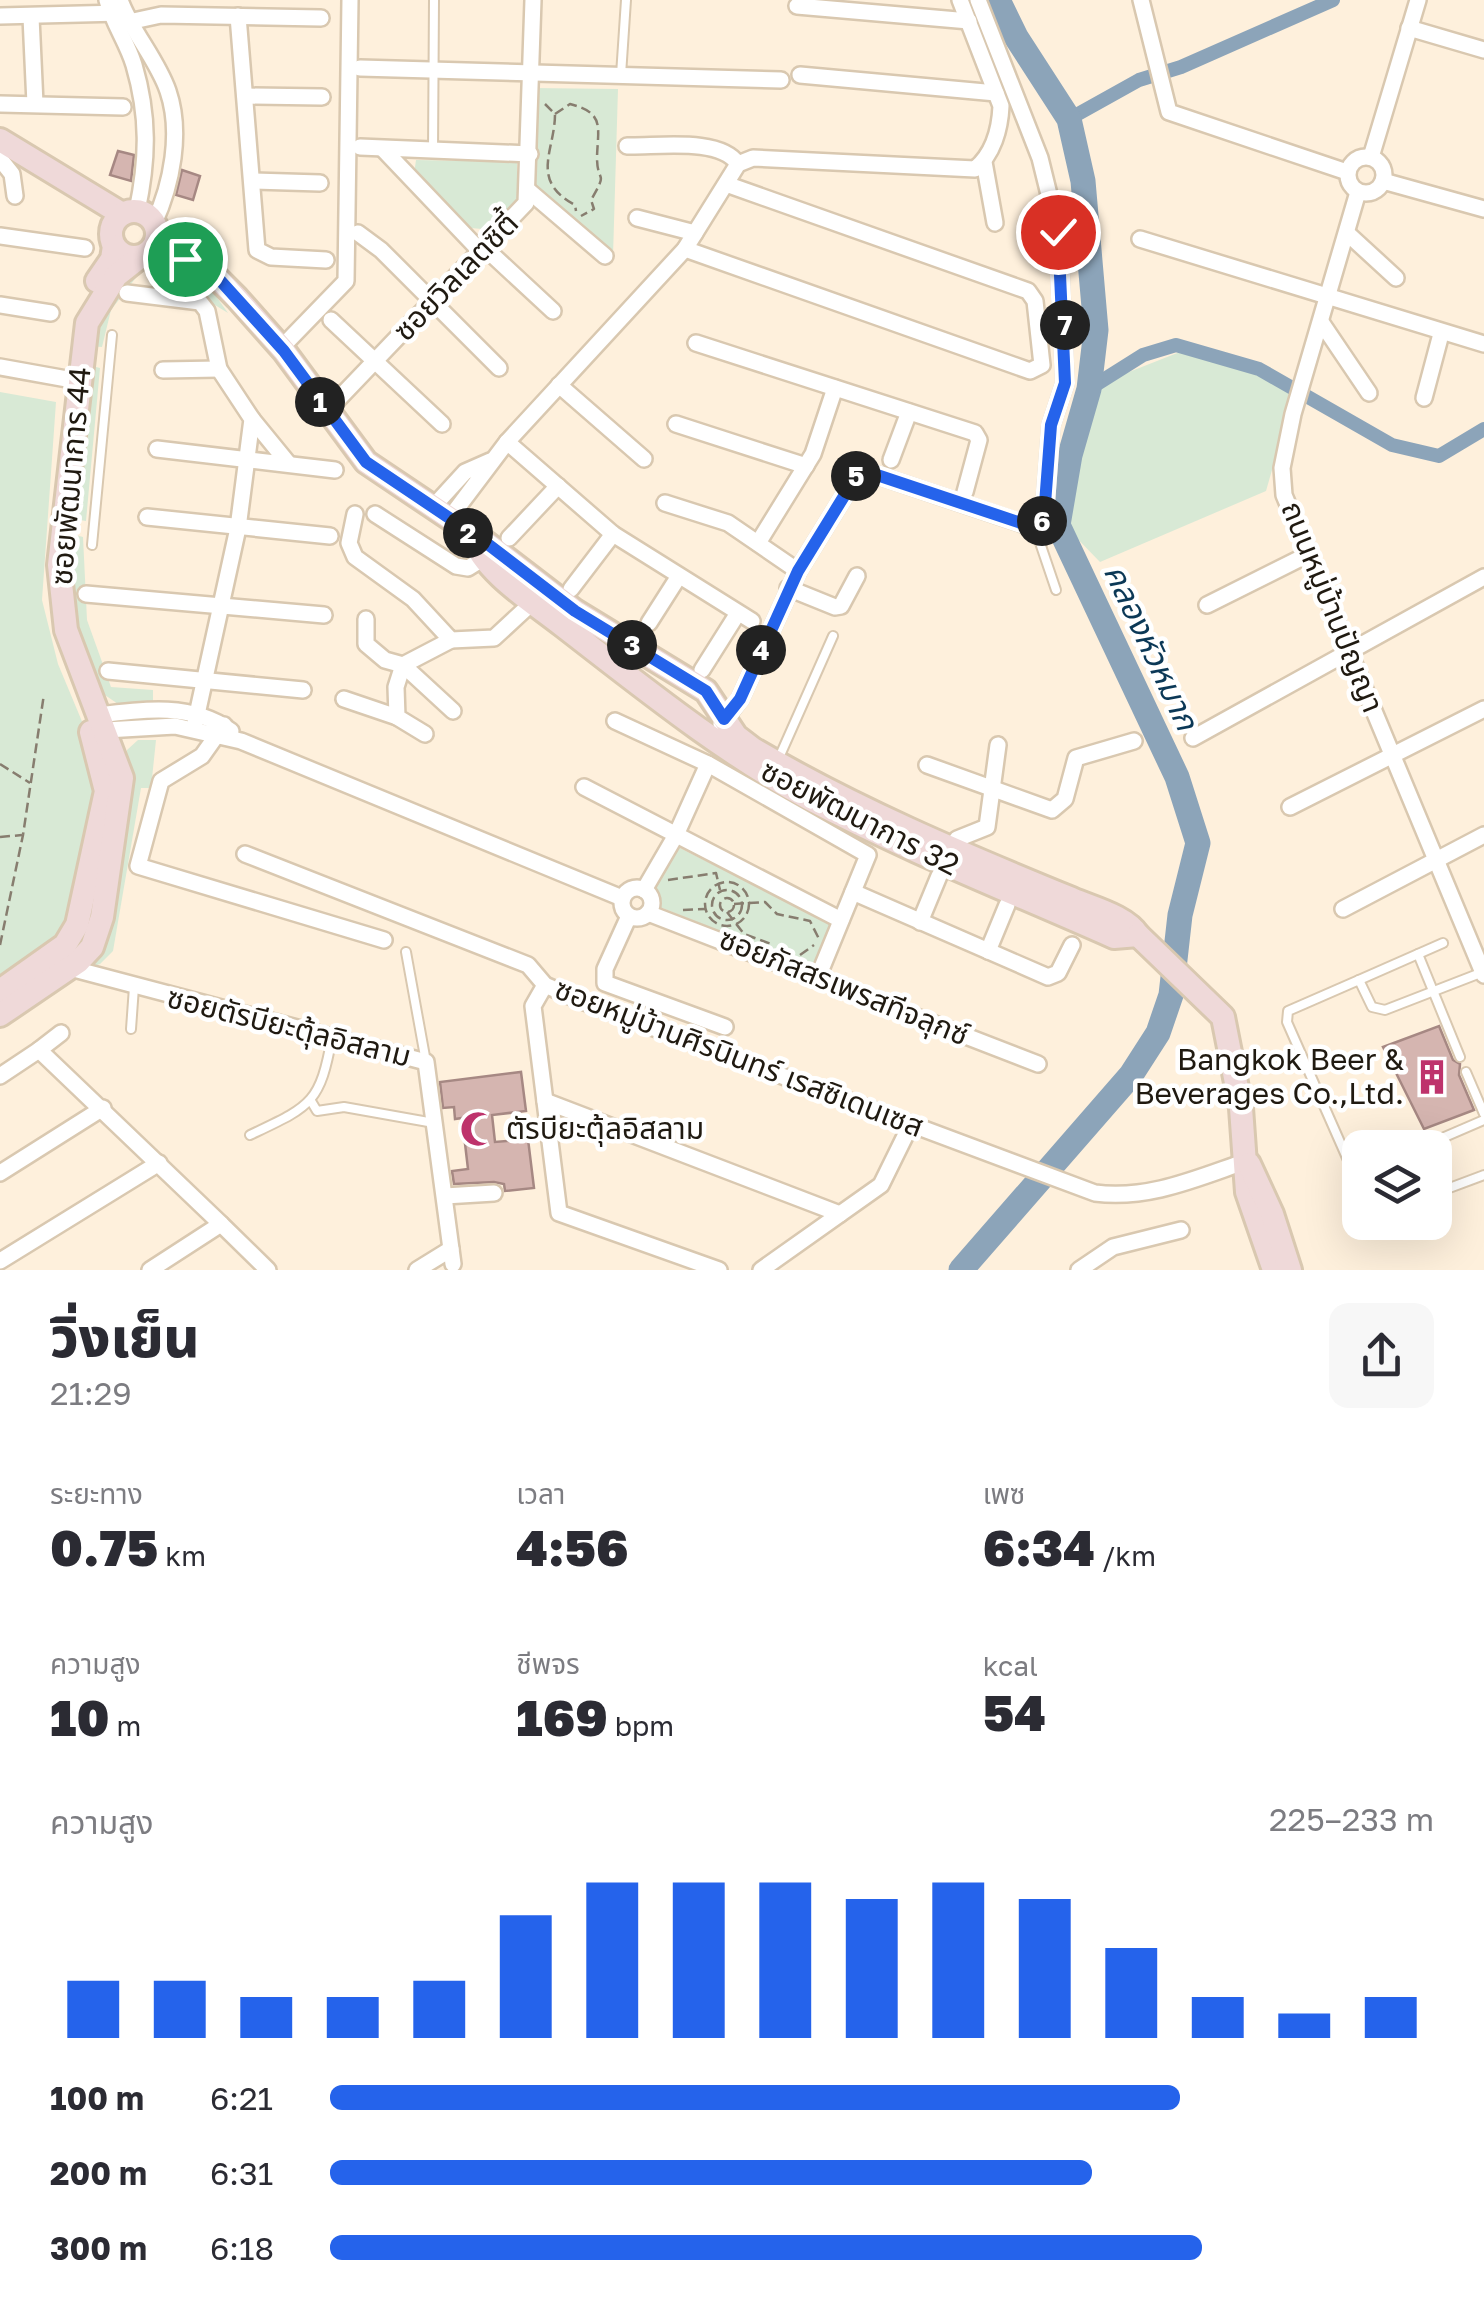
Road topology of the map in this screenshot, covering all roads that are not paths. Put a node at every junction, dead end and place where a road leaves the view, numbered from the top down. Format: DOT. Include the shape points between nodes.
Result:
graph roads {
  1 [pos="350,0"];
  2 [pos="434,0"];
  3 [pos="533,0"];
  4 [pos="626,0"];
  5 [pos="960,0"];
  6 [pos="978,0"];
  7 [pos="1141,0"];
  8 [pos="1418,0"];
  9 [pos="797,6"];
  10 [pos="118,12"];
  11 [pos="0,16"];
  12 [pos="31,16"];
  13 [pos="238,16"];
  14 [pos="321,18"];
  15 [pos="969,20"];
  16 [pos="1410,28"];
  17 [pos="1484,50"];
  18 [pos="360,68"];
  19 [pos="157,70"];
  20 [pos="433,71"];
  21 [pos="136,75"];
  22 [pos="800,75"];
  23 [pos="621,77"];
  24 [pos="781,80"];
  25 [pos="531,82"];
  26 [pos="996,93"];
  27 [pos="244,96"];
  28 [pos="322,97"];
  29 [pos="0,104"];
  30 [pos="35,104"];
  31 [pos="123,106"];
  32 [pos="0,140"];
  33 [pos="148,144"];
  34 [pos="174,146"];
  35 [pos="626,146"];
  36 [pos="360,147"];
  37 [pos="383,149"];
  38 [pos="433,151"];
  39 [pos="530,154"];
  40 [pos="1370,158"];
  41 [pos="0,160"];
  42 [pos="984,162"];
  43 [pos="738,164"];
  44 [pos="1348,172"];
  45 [pos="252,181"];
  46 [pos="1383,182"];
  47 [pos="320,183"];
  48 [pos="726,184"];
  49 [pos="529,190"];
  50 [pos="1358,192"];
  51 [pos="14,196"];
  52 [pos="1484,209"];
  53 [pos="637,218"];
  54 [pos="995,223"];
  55 [pos="142,230"];
  56 [pos="358,233"];
  57 [pos="695,233"];
  58 [pos="1347,234"];
  59 [pos="0,236"];
  60 [pos="1140,239"];
  61 [pos="114,246"];
  62 [pos="84,248"];
  63 [pos="685,249"];
  64 [pos="483,250"];
  65 [pos="605,256"];
  66 [pos="326,260"];
  67 [pos="1396,278"];
  68 [pos="126,293"];
  69 [pos="1328,298"];
  70 [pos="432,303"];
  71 [pos="0,305"];
  72 [pos="554,311"];
  73 [pos="50,313"];
  74 [pos="331,320"];
  75 [pos="1321,322"];
  76 [pos="1441,334"];
  77 [pos="112,335"];
  78 [pos="696,343"];
  79 [pos="1484,344"];
  80 [pos="281,348"];
  81 [pos="80,356"];
  82 [pos="110,359"];
  83 [pos="375,361"];
  84 [pos="0,368"];
  85 [pos="219,368"];
  86 [pos="499,368"];
  87 [pos="163,370"];
  88 [pos="70,379"];
  89 [pos="560,385"];
  90 [pos="835,388"];
  91 [pos="1368,393"];
  92 [pos="1424,398"];
  93 [pos="326,411"];
  94 [pos="908,412"];
  95 [pos="252,419"];
  96 [pos="442,424"];
  97 [pos="676,424"];
  98 [pos="506,442"];
  99 [pos="157,450"];
  100 [pos="246,460"];
  101 [pos="644,460"];
  102 [pos="891,460"];
  103 [pos="288,463"];
  104 [pos="806,466"];
  105 [pos="335,470"];
  106 [pos="558,486"];
  107 [pos="965,492"];
  108 [pos="665,503"];
  109 [pos="440,513"];
  110 [pos="355,514"];
  111 [pos="375,514"];
  112 [pos="147,517"];
  113 [pos="64,525"];
  114 [pos="94,528"];
  115 [pos="238,528"];
  116 [pos="1036,528"];
  117 [pos="613,534"];
  118 [pos="330,536"];
  119 [pos="472,536"];
  120 [pos="509,538"];
  121 [pos="758,543"];
  122 [pos="92,545"];
  123 [pos="1309,554"];
  124 [pos="484,558"];
  125 [pos="798,571"];
  126 [pos="679,576"];
  127 [pos="857,576"];
  128 [pos="1484,577"];
  129 [pos="571,588"];
  130 [pos="788,588"];
  131 [pos="1056,590"];
  132 [pos="86,594"];
  133 [pos="533,602"];
  134 [pos="1207,605"];
  135 [pos="220,606"];
  136 [pos="324,614"];
  137 [pos="366,619"];
  138 [pos="650,622"];
  139 [pos="833,636"];
  140 [pos="452,640"];
  141 [pos="1349,650"];
  142 [pos="403,666"];
  143 [pos="702,670"];
  144 [pos="108,671"];
  145 [pos="204,680"];
  146 [pos="304,690"];
  147 [pos="344,699"];
  148 [pos="1484,709"];
  149 [pos="453,711"];
  150 [pos="398,716"];
  151 [pos="195,721"];
  152 [pos="615,721"];
  153 [pos="96,724"];
  154 [pos="719,728"];
  155 [pos="221,731"];
  156 [pos="426,734"];
  157 [pos="1193,738"];
  158 [pos="1134,741"];
  159 [pos="998,745"];
  160 [pos="1394,756"];
  161 [pos="777,763"];
  162 [pos="708,764"];
  163 [pos="927,765"];
  164 [pos="584,786"];
  165 [pos="994,789"];
  166 [pos="1290,807"];
  167 [pos="676,835"];
  168 [pos="1484,836"];
  169 [pos="951,850"];
  170 [pos="244,854"];
  171 [pos="1436,858"];
  172 [pos="939,876"];
  173 [pos="648,884"];
  174 [pos="854,892"];
  175 [pos="622,898"];
  176 [pos="1007,905"];
  177 [pos="1343,909"];
  178 [pos="656,915"];
  179 [pos="629,916"];
  180 [pos="841,920"];
  181 [pos="920,922"];
  182 [pos="1143,938"];
  183 [pos="384,940"];
  184 [pos="1443,943"];
  185 [pos="1072,945"];
  186 [pos="406,952"];
  187 [pos="988,952"];
  188 [pos="1418,954"];
  189 [pos="70,968"];
  190 [pos="1483,974"];
  191 [pos="818,977"];
  192 [pos="1359,980"];
  193 [pos="545,985"];
  194 [pos="134,987"];
  195 [pos="0,991"];
  196 [pos="1434,992"];
  197 [pos="0,1015"];
  198 [pos="724,1027"];
  199 [pos="131,1028"];
  200 [pos="62,1033"];
  201 [pos="332,1037"];
  202 [pos="39,1050"];
  203 [pos="1460,1057"];
  204 [pos="426,1062"];
  205 [pos="1038,1064"];
  206 [pos="1466,1072"];
  207 [pos="0,1076"];
  208 [pos="311,1102"];
  209 [pos="546,1102"];
  210 [pos="102,1108"];
  211 [pos="1484,1117"];
  212 [pos="434,1124"];
  213 [pos="911,1124"];
  214 [pos="1452,1132"];
  215 [pos="250,1135"];
  216 [pos="1342,1148"];
  217 [pos="1247,1161"];
  218 [pos="159,1163"];
  219 [pos="0,1173"];
  220 [pos="1484,1175"];
  221 [pos="1452,1187"];
  222 [pos="494,1193"];
  223 [pos="444,1196"];
  224 [pos="840,1214"];
  225 [pos="221,1224"];
  226 [pos="1180,1230"];
  227 [pos="0,1262"];
  228 [pos="150,1270"];
  229 [pos="268,1270"];
  230 [pos="418,1270"];
  231 [pos="718,1270"];
  232 [pos="761,1270"];
  233 [pos="1079,1270"];
  234 [pos="1274,1270"];
  235 [pos="1290,1270"];
  1 -- 80 [label="street" via="346,282"];
  2 -- 20 [label="lane"];
  3 -- 25 [label="street, ซอยวิลเลตซิตี้"];
  4 -- 23 [label="lane"];
  5 -- 15 [label="street"];
  6 -- 116 [label="street" via="1040,158 1058,232 1065,383 1051,425 1044,517"];
  7 -- 44 [label="street" via="1165,106 1177,117"];
  8 -- 16 [label="street"];
  9 -- 15 [label="street"];
  10 -- 12 [label="street"];
  10 -- 13 [label="street"];
  10 -- 19 [label="street"];
  10 -- 21 [label="street"];
  11 -- 12 [label="street"];
  12 -- 30 [label="street"];
  13 -- 14 [label="street"];
  13 -- 27 [label="street"];
  15 -- 26 [label="street"];
  16 -- 17 [label="street"];
  16 -- 40 [label="street"];
  18 -- 20 [label="street"];
  19 -- 21 [label="street"];
  19 -- 34 [label="street" via="168,91"];
  20 -- 25 [label="street"];
  20 -- 38 [label="lane"];
  21 -- 33 [label="street"];
  22 -- 26 [label="street"];
  23 -- 24 [label="street"];
  23 -- 25 [label="street"];
  25 -- 39 [label="street, ซอยวิลเลตซิตี้"];
  26 -- 42 [label="street" via="1000,124"];
  27 -- 28 [label="street"];
  27 -- 45 [label="street"];
  29 -- 30 [label="street"];
  30 -- 31 [label="street"];
  32 -- 55 [label="street, ซอยพัฒนาการ 32"];
  33 -- 34 [label="street"];
  33 -- 55 [label="street"];
  34 -- 55 [label="street"];
  35 -- 43 [label="street" via="716,149"];
  36 -- 37 [label="street"];
  37 -- 38 [label="street"];
  37 -- 64 [label="street"];
  38 -- 39 [label="street"];
  39 -- 49 [label="street, ซอยวิลเลตซิตี้"];
  40 -- 44 [label="street" via="1353,162"];
  40 -- 46 [label="street" via="1383,170"];
  41 -- 51 [label="street" via="12,174"];
  42 -- 43 [label="street" via="975,169 753,158"];
  42 -- 54 [label="street"];
  43 -- 48 [label="street"];
  44 -- 50 [label="street"];
  45 -- 47 [label="street"];
  45 -- 66 [label="street" via="257,250"];
  46 -- 50 [label="street" via="1375,191"];
  46 -- 52 [label="street"];
  48 -- 57 [label="street"];
  48 -- 63 [label="street" via="1028,291 1035,301 1042,365 1030,371"];
  49 -- 64 [label="street, ซอยวิลเลตซิตี้" via="521,211"];
  49 -- 65 [label="street"];
  50 -- 58 [label="street, ถนนหมู่บ้านปัญญา"];
  53 -- 57 [label="street"];
  55 -- 61 [label="street" via="122,254"];
  55 -- 61 [label="street, ซอยพัฒนาการ 44" via="110,230"];
  55 -- 80 [label="street, ซอยพัฒนาการ 32" via="218,278"];
  55 -- 81 [label="street, ซอยพัฒนาการ 44" via="87,323"];
  56 -- 70 [label="street"];
  57 -- 63 [label="street"];
  58 -- 67 [label="street"];
  58 -- 69 [label="street, ถนนหมู่บ้านปัญญา"];
  59 -- 62 [label="street"];
  60 -- 69 [label="street"];
  61 -- 88 [label="street, ซอยพัฒนาการ 44" via="77,313"];
  63 -- 89 [label="street"];
  64 -- 70 [label="street, ซอยวิลเลตซิตี้"];
  64 -- 72 [label="street"];
  68 -- 85 [label="street" via="200,302"];
  69 -- 75 [label="street, ถนนหมู่บ้านปัญญา"];
  69 -- 76 [label="street"];
  70 -- 83 [label="street, ซอยวิลเลตซิตี้"];
  70 -- 86 [label="street"];
  71 -- 73 [label="street"];
  74 -- 83 [label="street"];
  75 -- 91 [label="street"];
  75 -- 123 [label="street, ถนนหมู่บ้านปัญญา" via="1282,468 1284,495"];
  76 -- 79 [label="street"];
  76 -- 92 [label="street"];
  77 -- 82 [label="lane"];
  78 -- 90 [label="street"];
  80 -- 93 [label="street, ซอยพัฒนาการ 32"];
  81 -- 82 [label="lane"];
  81 -- 88 [label="street, ซอยพัฒนาการ 44"];
  82 -- 114 [label="lane"];
  83 -- 93 [label="street, ซอยวิลเลตซิตี้"];
  83 -- 96 [label="street"];
  84 -- 88 [label="street"];
  85 -- 87 [label="street"];
  85 -- 95 [label="street"];
  88 -- 113 [label="street, ซอยพัฒนาการ 44"];
  88 -- 153 [label="street, ซอยพัฒนาการ 44" via="47,544 47,598 58,649"];
  89 -- 98 [label="street"];
  89 -- 101 [label="street"];
  90 -- 94 [label="street"];
  90 -- 104 [label="street"];
  93 -- 109 [label="street, ซอยพัฒนาการ 32" via="366,462"];
  94 -- 102 [label="street"];
  94 -- 107 [label="street" via="978,435"];
  95 -- 100 [label="street"];
  95 -- 103 [label="street"];
  97 -- 104 [label="street"];
  98 -- 106 [label="street"];
  98 -- 109 [label="street" via="490,461 465,472"];
  99 -- 100 [label="street"];
  100 -- 103 [label="street"];
  100 -- 115 [label="street"];
  103 -- 105 [label="street"];
  104 -- 121 [label="street"];
  106 -- 117 [label="street"];
  106 -- 120 [label="street"];
  108 -- 121 [label="street" via="728,524"];
  109 -- 119 [label="street, ซอยพัฒนาการ 32"];
  110 -- 140 [label="street" via="350,551 413,599"];
  111 -- 124 [label="street" via="456,566 468,568"];
  112 -- 115 [label="street"];
  113 -- 114 [label="lane"];
  113 -- 153 [label="street, ซอยพัฒนาการ 44" via="58,585"];
  114 -- 122 [label="lane"];
  115 -- 118 [label="street"];
  115 -- 135 [label="street"];
  116 -- 125 [label="street" via="862,472"];
  116 -- 131 [label="lane"];
  117 -- 126 [label="street"];
  117 -- 129 [label="street"];
  119 -- 124 [label="street, ซอยพัฒนาการ 32"];
  119 -- 154 [label="street, ซอยพัฒนาการ 32" via="575,611 706,691"];
  121 -- 125 [label="street"];
  123 -- 134 [label="street"];
  123 -- 141 [label="street, ถนนหมู่บ้านปัญญา"];
  124 -- 133 [label="street, ซอยพัฒนาการ 32"];
  125 -- 130 [label="street"];
  126 -- 138 [label="street"];
  126 -- 143 [label="street" via="745,617"];
  127 -- 130 [label="street" via="835,607"];
  128 -- 141 [label="street"];
  130 -- 154 [label="street" via="740,699"];
  132 -- 135 [label="street"];
  133 -- 140 [label="street" via="494,638"];
  133 -- 154 [label="street, ซอยพัฒนาการ 32"];
  135 -- 136 [label="street"];
  135 -- 145 [label="street"];
  137 -- 142 [label="street" via="366,644"];
  139 -- 161 [label="lane"];
  140 -- 142 [label="street"];
  141 -- 157 [label="street"];
  141 -- 160 [label="street, ถนนหมู่บ้านปัญญา"];
  142 -- 149 [label="street"];
  142 -- 150 [label="street"];
  144 -- 145 [label="street"];
  145 -- 146 [label="street"];
  145 -- 151 [label="street"];
  147 -- 150 [label="street"];
  148 -- 160 [label="street"];
  150 -- 156 [label="street"];
  151 -- 153 [label="street" via="154,709"];
  151 -- 155 [label="street"];
  152 -- 162 [label="street"];
  153 -- 189 [label="street, ซอยพัฒนาการ 44" via="123,789 98,932"];
  153 -- 195 [label="street, ซอยพัฒนาการ 44" via="106,792 77,925 64,944"];
  154 -- 161 [label="street, ซอยพัฒนาการ 32"];
  154 -- 182 [label="street, ซอยพัฒนาการ 32" via="810,798 884,835 1114,937"];
  155 -- 175 [label="street"];
  155 -- 183 [label="street" via="202,756 161,781 138,866"];
  158 -- 165 [label="street" via="1076,758 1065,799 1052,810"];
  159 -- 165 [label="street"];
  160 -- 166 [label="street"];
  160 -- 171 [label="street, ถนนหมู่บ้านปัญญา"];
  161 -- 169 [label="street, ซอยพัฒนาการ 32"];
  162 -- 167 [label="street"];
  162 -- 174 [label="street" via="863,850 867,861"];
  163 -- 165 [label="street"];
  164 -- 167 [label="street"];
  165 -- 169 [label="street" via="987,827 957,839"];
  167 -- 173 [label="street"];
  167 -- 180 [label="street"];
  168 -- 171 [label="street"];
  169 -- 182 [label="street, ซอยพัฒนาการ 32" via="1099,911"];
  170 -- 193 [label="street, ซอยหมู่บ้านศิรนินทร์ เรสซิเดนเซส" via="528,965"];
  171 -- 177 [label="street"];
  171 -- 190 [label="street, ถนนหมู่บ้านปัญญา"];
  172 -- 181 [label="street"];
  173 -- 175 [label="street"];
  173 -- 178 [label="street"];
  174 -- 180 [label="street"];
  174 -- 181 [label="street"];
  175 -- 179 [label="street"];
  176 -- 187 [label="street"];
  178 -- 179 [label="street"];
  178 -- 191 [label="street, ซอยภัสสรเพรสทีจลุกซ์"];
  179 -- 198 [label="street" via="605,984"];
  180 -- 191 [label="street"];
  181 -- 187 [label="street"];
  182 -- 217 [label="street, ซอยพัฒนาการ 32" via="1212,1002 1230,1033"];
  184 -- 188 [label="lane"];
  185 -- 187 [label="street" via="1053,977"];
  186 -- 204 [label="lane"];
  188 -- 192 [label="lane"];
  188 -- 196 [label="lane"];
  189 -- 194 [label="street, ซอยตัรบียะตุ้ลอิสลาม"];
  189 -- 197 [label="street, ซอยพัฒนาการ 44"];
  190 -- 196 [label="lane"];
  191 -- 205 [label="street, ซอยภัสสรเพรสทีจลุกซ์"];
  192 -- 196 [label="lane" via="1379,1010"];
  192 -- 216 [label="lane" via="1286,1016"];
  193 -- 209 [label="street" via="533,1006"];
  193 -- 213 [label="street, ซอยหมู่บ้านศิรนินทร์ เรสซิเดนเซส"];
  194 -- 199 [label="lane"];
  194 -- 201 [label="street, ซอยตัรบียะตุ้ลอิสลาม"];
  196 -- 203 [label="lane"];
  200 -- 202 [label="street"];
  201 -- 204 [label="street, ซอยตัรบียะตุ้ลอิสลาม"];
  201 -- 208 [label="lane" via="322,1088"];
  202 -- 207 [label="street"];
  202 -- 210 [label="street"];
  204 -- 212 [label="street, ซอยตัรบียะตุ้ลอิสลาม"];
  206 -- 211 [label="lane"];
  208 -- 212 [label="lane" via="318,1111 344,1108"];
  208 -- 215 [label="lane"];
  209 -- 224 [label="street"];
  209 -- 231 [label="street" via="560,1214"];
  210 -- 218 [label="street"];
  210 -- 219 [label="street"];
  211 -- 214 [label="lane"];
  212 -- 223 [label="street, ซอยตัรบียะตุ้ลอิสลาม"];
  213 -- 217 [label="street, ซอยหมู่บ้านศิรนินทร์ เรสซิเดนเซส" via="1125,1197"];
  213 -- 224 [label="street" via="882,1184"];
  217 -- 234 [label="street, ซอยพัฒนาการ 32" via="1247,1192"];
  217 -- 235 [label="street, ซอยพัฒนาการ 32"];
  218 -- 225 [label="street"];
  218 -- 227 [label="street"];
  220 -- 221 [label="lane"];
  222 -- 223 [label="street"];
  223 -- 230 [label="street, ซอยตัรบียะตุ้ลอิสลาม" via="452,1257"];
  224 -- 232 [label="street"];
  225 -- 228 [label="street"];
  225 -- 229 [label="street"];
  226 -- 233 [label="street" via="1112,1246"];
}
